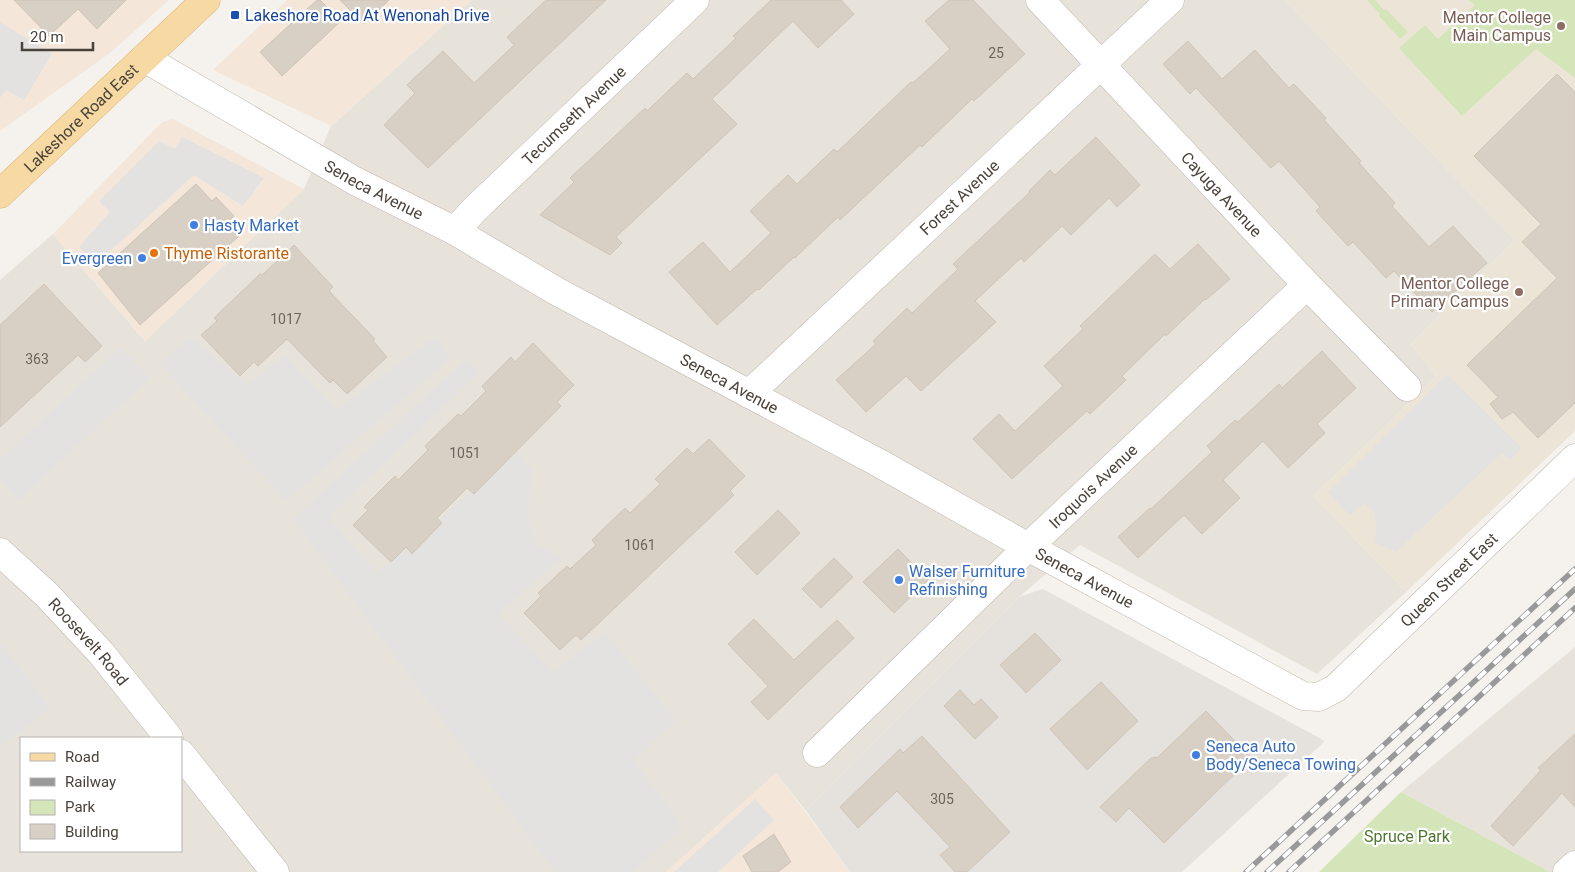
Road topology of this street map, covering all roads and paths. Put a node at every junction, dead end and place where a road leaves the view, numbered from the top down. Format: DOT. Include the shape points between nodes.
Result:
graph roads {
  1 [pos="206,0"];
  2 [pos="695,0"];
  3 [pos="1040,0"];
  4 [pos="1170,0"];
  5 [pos="144,58"];
  6 [pos="1100,65"];
  7 [pos="0,194"];
  8 [pos="455,231"];
  9 [pos="1307,285"];
  10 [pos="1407,387"];
  11 [pos="749,394"];
  12 [pos="1575,458"];
  13 [pos="1028,547"];
  14 [pos="0,552"];
  15 [pos="1319,697"];
  16 [pos="168,737"];
  17 [pos="817,753"];
  18 [pos="182,755"];
  19 [pos="1575,865"];
  20 [pos="275,872"];
  21 [pos="1568,872"];
  1 -- 5 [label="main road, Lakeshore Road East"];
  2 -- 8 [label="street, Tecumseth Avenue"];
  3 -- 6 [label="street, Cayuga Avenue"];
  4 -- 6 [label="street, Forest Avenue"];
  5 -- 7 [label="main road, Lakeshore Road East"];
  5 -- 8 [label="street, Seneca Avenue" via="355,181"];
  6 -- 9 [label="street, Cayuga Avenue"];
  6 -- 11 [label="street, Forest Avenue"];
  8 -- 11 [label="street, Seneca Avenue" via="556,291"];
  9 -- 10 [label="street, Cayuga Avenue"];
  9 -- 13 [label="street, Iroquois Avenue"];
  11 -- 13 [label="street, Seneca Avenue"];
  12 -- 15 [label="street, Queen Street East" via="1336,688"];
  13 -- 15 [label="street, Seneca Avenue" via="1303,696"];
  13 -- 17 [label="street, Iroquois Avenue"];
  14 -- 16 [label="street, Roosevelt Road" via="47,595 101,653"];
  18 -- 20 [label="street"];
  19 -- 21 [label="street"];
}
